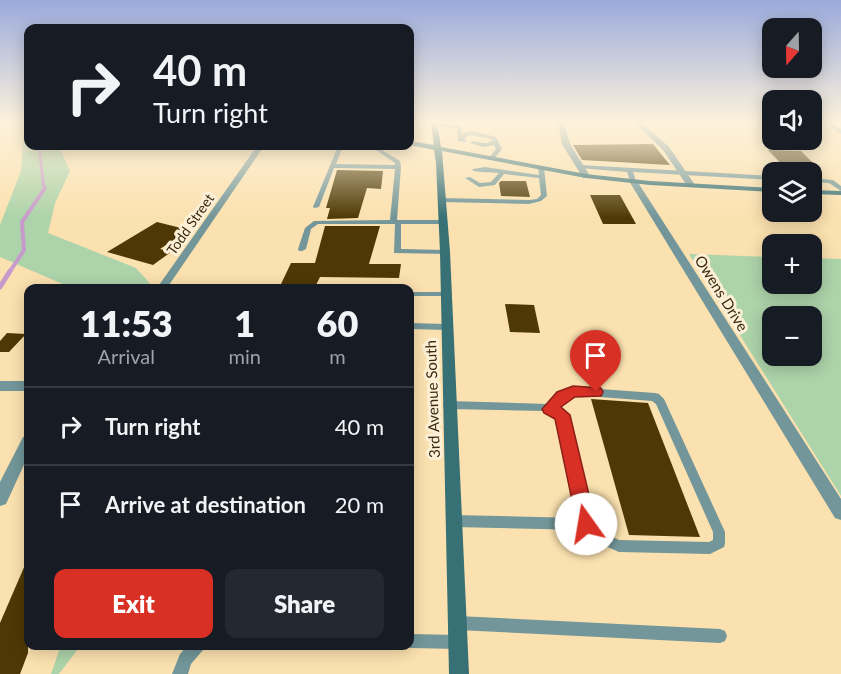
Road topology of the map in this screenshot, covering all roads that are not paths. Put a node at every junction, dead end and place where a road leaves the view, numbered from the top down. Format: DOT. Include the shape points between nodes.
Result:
graph roads {
  1 [pos="254,154"];
  2 [pos="337,154"];
  3 [pos="386,154"];
  4 [pos="438,154"];
  5 [pos="466,154"];
  6 [pos="494,154"];
  7 [pos="573,154"];
  8 [pos="670,154"];
  9 [pos="490,159"];
  10 [pos="333,166"];
  11 [pos="398,166"];
  12 [pos="581,167"];
  13 [pos="475,170"];
  14 [pos="503,172"];
  15 [pos="541,172"];
  16 [pos="683,173"];
  17 [pos="586,176"];
  18 [pos="631,176"];
  19 [pos="762,177"];
  20 [pos="822,181"];
  21 [pos="692,185"];
  22 [pos="762,189"];
  23 [pos="841,191"];
  24 [pos="822,192"];
  25 [pos="442,200"];
  26 [pos="481,201"];
  27 [pos="316,207"];
  28 [pos="395,222"];
  29 [pos="443,222"];
  30 [pos="302,249"];
  31 [pos="445,252"];
  32 [pos="165,284"];
  33 [pos="414,294"];
  34 [pos="445,294"];
  35 [pos="414,327"];
  36 [pos="446,327"];
  37 [pos="0,386"];
  38 [pos="24,386"];
  39 [pos="448,405"];
  40 [pos="550,409"];
  41 [pos="24,449"];
  42 [pos="0,499"];
  43 [pos="841,513"];
  44 [pos="453,521"];
  45 [pos="586,524"];
  46 [pos="457,622"];
  47 [pos="720,636"];
  48 [pos="414,641"];
  49 [pos="458,642"];
  50 [pos="193,650"];
  51 [pos="180,674"];
  52 [pos="459,674"];
  1 -- 32 [label="street, Todd Street"];
  2 -- 10 [label="lane"];
  3 -- 11 [label="lane"];
  4 -- 25 [label="main road, 3rd Avenue South"];
  5 -- 9 [label="main road"];
  6 -- 9 [label="lane"];
  7 -- 12 [label="street"];
  8 -- 16 [label="street"];
  9 -- 15 [label="main road"];
  10 -- 11 [label="lane"];
  10 -- 27 [label="lane"];
  11 -- 28 [label="lane"];
  12 -- 17 [label="street"];
  12 -- 18 [label="lane"];
  13 -- 14 [label="lane"];
  14 -- 15 [label="lane"];
  14 -- 26 [label="lane" via="493,184 474,181"];
  15 -- 17 [label="main road"];
  15 -- 26 [label="lane" via="544,196 539,200"];
  16 -- 18 [label="lane"];
  16 -- 19 [label="lane"];
  16 -- 21 [label="street"];
  17 -- 18 [label="main road"];
  18 -- 21 [label="main road"];
  18 -- 43 [label="street, Owens Drive"];
  20 -- 23 [label="lane" via="831,181"];
  21 -- 22 [label="main road"];
  23 -- 24 [label="main road"];
  25 -- 26 [label="lane"];
  25 -- 29 [label="main road, 3rd Avenue South"];
  28 -- 29 [label="lane"];
  28 -- 30 [label="lane" via="316,222 308,228"];
  28 -- 31 [label="lane" via="397,251"];
  29 -- 31 [label="main road, 3rd Avenue South"];
  31 -- 34 [label="main road, 3rd Avenue South"];
  33 -- 34 [label="lane"];
  34 -- 36 [label="main road, 3rd Avenue South"];
  35 -- 36 [label="lane"];
  36 -- 39 [label="main road, 3rd Avenue South"];
  37 -- 38 [label="street"];
  39 -- 40 [label="lane"];
  39 -- 44 [label="main road, 3rd Avenue South"];
  40 -- 45 [label="lane" via="562,415"];
  40 -- 45 [label="lane" via="573,391 655,397 719,532 719,543 710,548 619,546 601,538"];
  41 -- 42 [label="street"];
  44 -- 45 [label="lane"];
  44 -- 46 [label="main road, 3rd Avenue South"];
  46 -- 47 [label="lane"];
  46 -- 49 [label="main road, 3rd Avenue South"];
  48 -- 49 [label="lane"];
  49 -- 52 [label="main road, 3rd Avenue South"];
  50 -- 51 [label="lane"];
}
